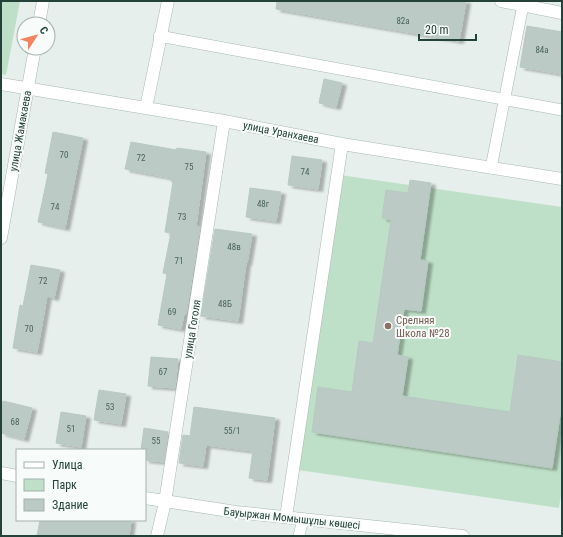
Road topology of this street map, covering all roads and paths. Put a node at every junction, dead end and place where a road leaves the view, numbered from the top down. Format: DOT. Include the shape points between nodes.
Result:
graph roads {
  1 [pos="43,1"];
  2 [pos="168,1"];
  3 [pos="501,1"];
  4 [pos="523,5"];
  5 [pos="562,13"];
  6 [pos="40,16"];
  7 [pos="159,36"];
  8 [pos="34,56"];
  9 [pos="1,84"];
  10 [pos="28,88"];
  11 [pos="504,99"];
  12 [pos="146,108"];
  13 [pos="562,110"];
  14 [pos="224,121"];
  15 [pos="342,144"];
  16 [pos="491,168"];
  17 [pos="562,179"];
  18 [pos="1,238"];
  19 [pos="1,473"];
  20 [pos="16,476"];
  21 [pos="146,498"];
  22 [pos="166,502"];
  23 [pos="286,517"];
  24 [pos="303,519"];
  25 [pos="440,535"];
  26 [pos="157,536"];
  27 [pos="299,536"];
  28 [pos="463,536"];
  1 -- 6 [label="street"];
  2 -- 7 [label="street"];
  3 -- 4 [label="street"];
  4 -- 5 [label="street"];
  4 -- 11 [label="lane"];
  7 -- 11 [label="lane"];
  7 -- 12 [label="street"];
  8 -- 10 [label="street, улица Жамакаева"];
  9 -- 10 [label="street, улица Уранхаева"];
  10 -- 12 [label="street, улица Уранхаева"];
  10 -- 18 [label="street, улица Жамакаева"];
  11 -- 13 [label="lane"];
  11 -- 16 [label="lane"];
  12 -- 14 [label="street, улица Уранхаева"];
  14 -- 15 [label="street, улица Уранхаева"];
  14 -- 22 [label="street, улица Гоголя"];
  15 -- 16 [label="street, улица Уранхаева"];
  15 -- 23 [label="street"];
  16 -- 17 [label="street, улица Уранхаева"];
  19 -- 20 [label="street"];
  21 -- 22 [label="street, Бауыржан Момышұлы көшесі"];
  22 -- 23 [label="street, Бауыржан Момышұлы көшесі"];
  22 -- 26 [label="street, улица Гоголя"];
  23 -- 24 [label="street, Бауыржан Момышұлы көшесі"];
  24 -- 25 [label="street, Бауыржан Момышұлы көшесі"];
  24 -- 27 [label="lane"];
  25 -- 28 [label="street, Бауыржан Момышұлы көшесі"];
}
